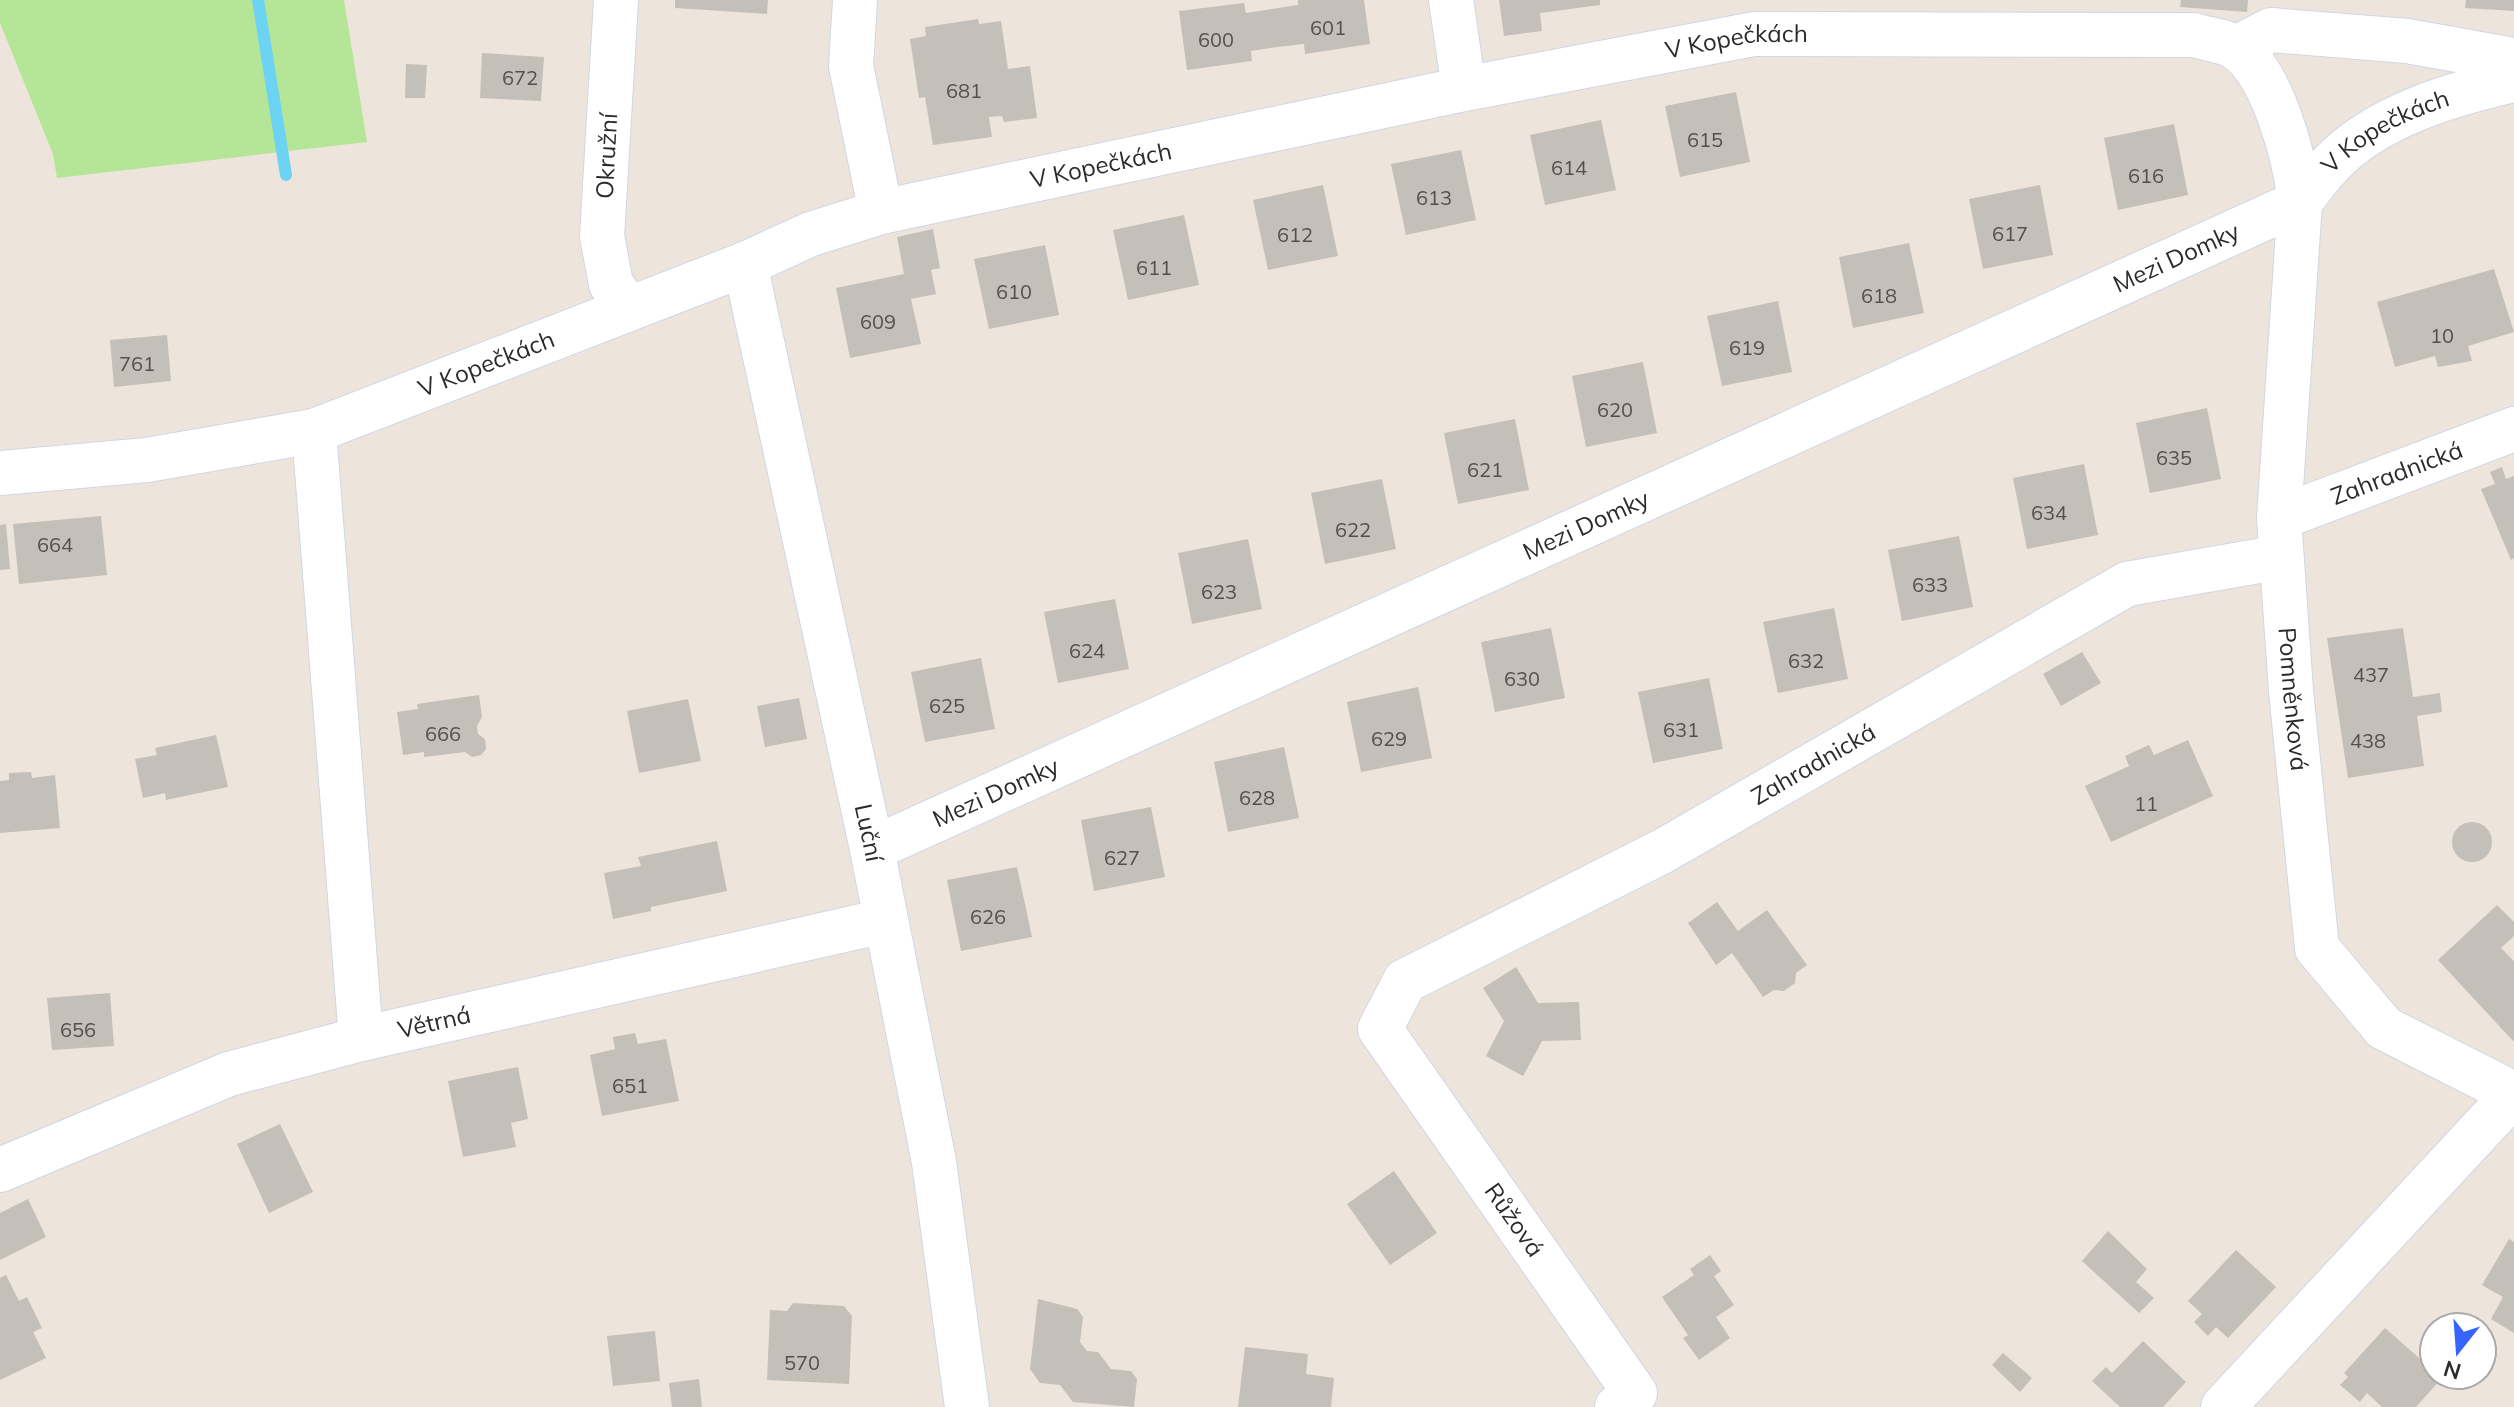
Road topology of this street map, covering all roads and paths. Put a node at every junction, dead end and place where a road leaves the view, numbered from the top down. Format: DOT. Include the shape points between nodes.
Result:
graph roads {
  1 [pos="616,0"];
  2 [pos="855,0"];
  3 [pos="1451,0"];
  4 [pos="2236,48"];
  5 [pos="2514,60"];
  6 [pos="2514,80"];
  7 [pos="1464,89"];
  8 [pos="2300,202"];
  9 [pos="881,212"];
  10 [pos="745,264"];
  11 [pos="627,307"];
  12 [pos="2514,429"];
  13 [pos="314,431"];
  14 [pos="0,473"];
  15 [pos="2280,538"];
  16 [pos="872,849"];
  17 [pos="884,921"];
  18 [pos="1380,1029"];
  19 [pos="361,1039"];
  20 [pos="2514,1094"];
  21 [pos="0,1170"];
  22 [pos="967,1407"];
  23 [pos="1617,1407"];
  24 [pos="2223,1407"];
  1 -- 11 [label="street, Okružní" via="602,236 611,284"];
  2 -- 9 [label="street" via="851,66"];
  3 -- 7 [label="street"];
  4 -- 5 [label="street" via="2271,30 2407,41"];
  4 -- 7 [label="street, V Kopečkách" via="2194,35 1754,34"];
  4 -- 8 [label="street, V Kopečkách" via="2280,116 2295,157"];
  6 -- 8 [label="street, V Kopečkách" via="2434,102 2367,135 2332,162"];
  7 -- 9 [label="street, V Kopečkách"];
  8 -- 15 [label="street, Pomněnková"];
  8 -- 16 [label="street, Mezi Domky"];
  9 -- 10 [label="street, V Kopečkách" via="811,234"];
  10 -- 11 [label="street, V Kopečkách"];
  10 -- 16 [label="street, Luční"];
  11 -- 13 [label="street, V Kopečkách"];
  12 -- 15 [label="street, Zahradnická"];
  13 -- 14 [label="street, V Kopečkách" via="147,460"];
  13 -- 19 [label="street"];
  15 -- 18 [label="street, Zahradnická" via="2127,584 1663,851 1405,981"];
  15 -- 20 [label="street, Pomněnková" via="2317,948 2384,1028"];
  16 -- 17 [label="street, Luční"];
  17 -- 19 [label="street, Větrná"];
  17 -- 22 [label="street, Luční" via="934,1162"];
  18 -- 23 [label="street, Růžová" via="1635,1393"];
  19 -- 21 [label="street, Větrná" via="229,1074"];
  20 -- 24 [label="street, Pomněnková"];
}
